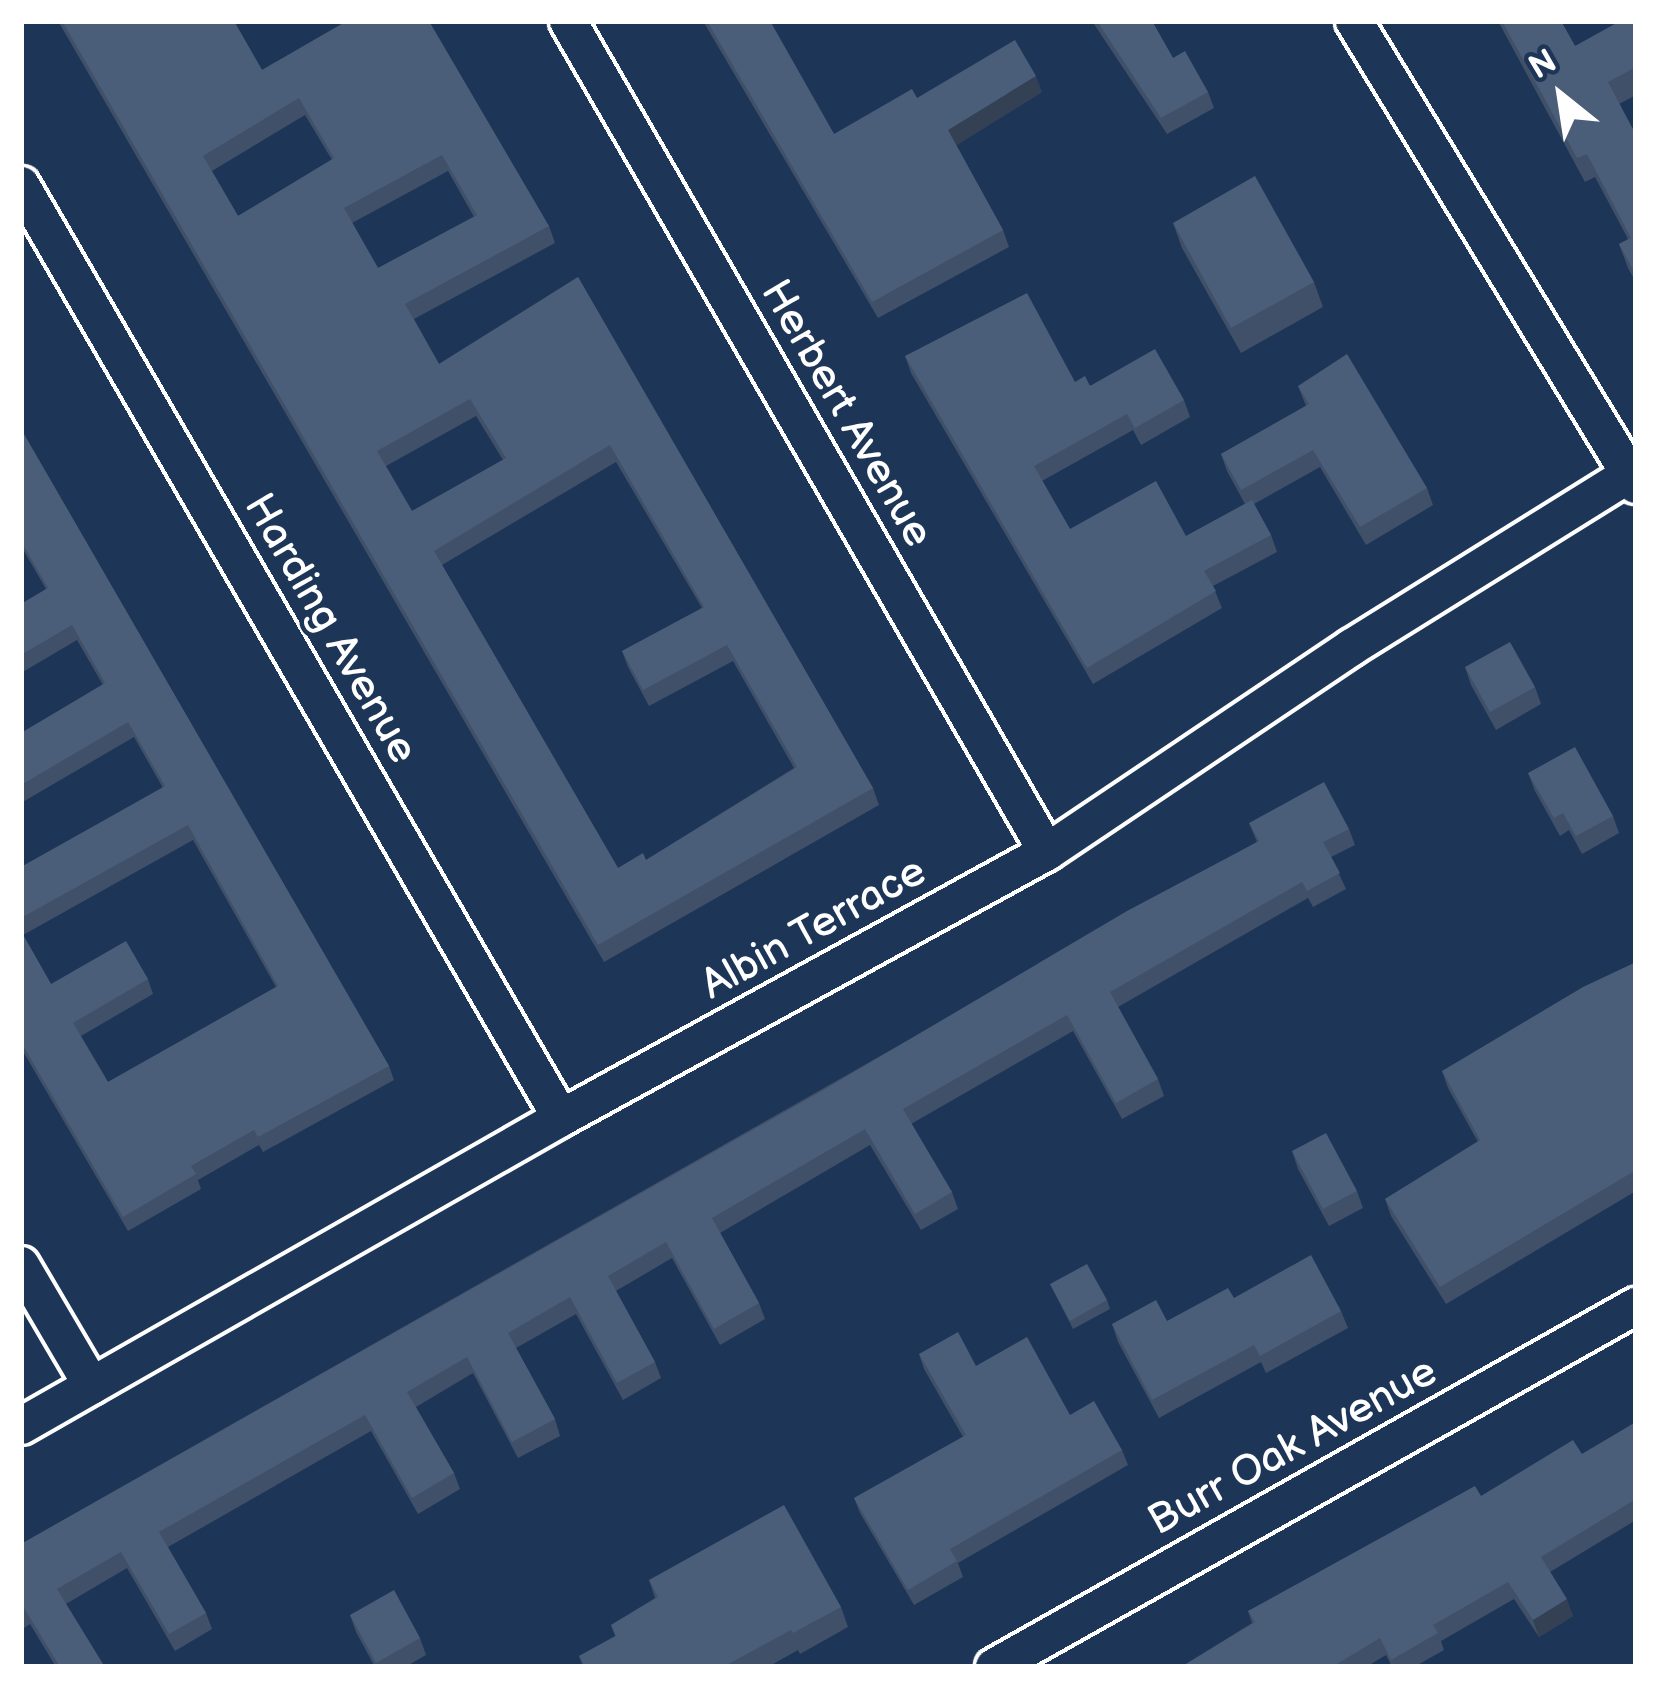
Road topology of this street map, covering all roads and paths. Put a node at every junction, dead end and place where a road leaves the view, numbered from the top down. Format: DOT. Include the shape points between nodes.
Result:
graph roads {
  1 [pos="568,21"];
  2 [pos="1354,21"];
  3 [pos="21,185"];
  4 [pos="1632,480"];
  5 [pos="1047,852"];
  6 [pos="561,1118"];
  7 [pos="21,1265"];
  8 [pos="1636,1306"];
  9 [pos="92,1385"];
  10 [pos="21,1426"];
  11 [pos="994,1667"];
  1 -- 5 [label="street, Herbert Avenue"];
  2 -- 4 [label="street"];
  3 -- 6 [label="street, Harding Avenue"];
  4 -- 5 [label="street, Albin Terrace" via="1352,647"];
  5 -- 6 [label="street, Albin Terrace"];
  6 -- 9 [label="street, Albin Terrace"];
  7 -- 9 [label="street"];
  8 -- 11 [label="street, Burr Oak Avenue"];
  9 -- 10 [label="street, Albin Terrace"];
}
